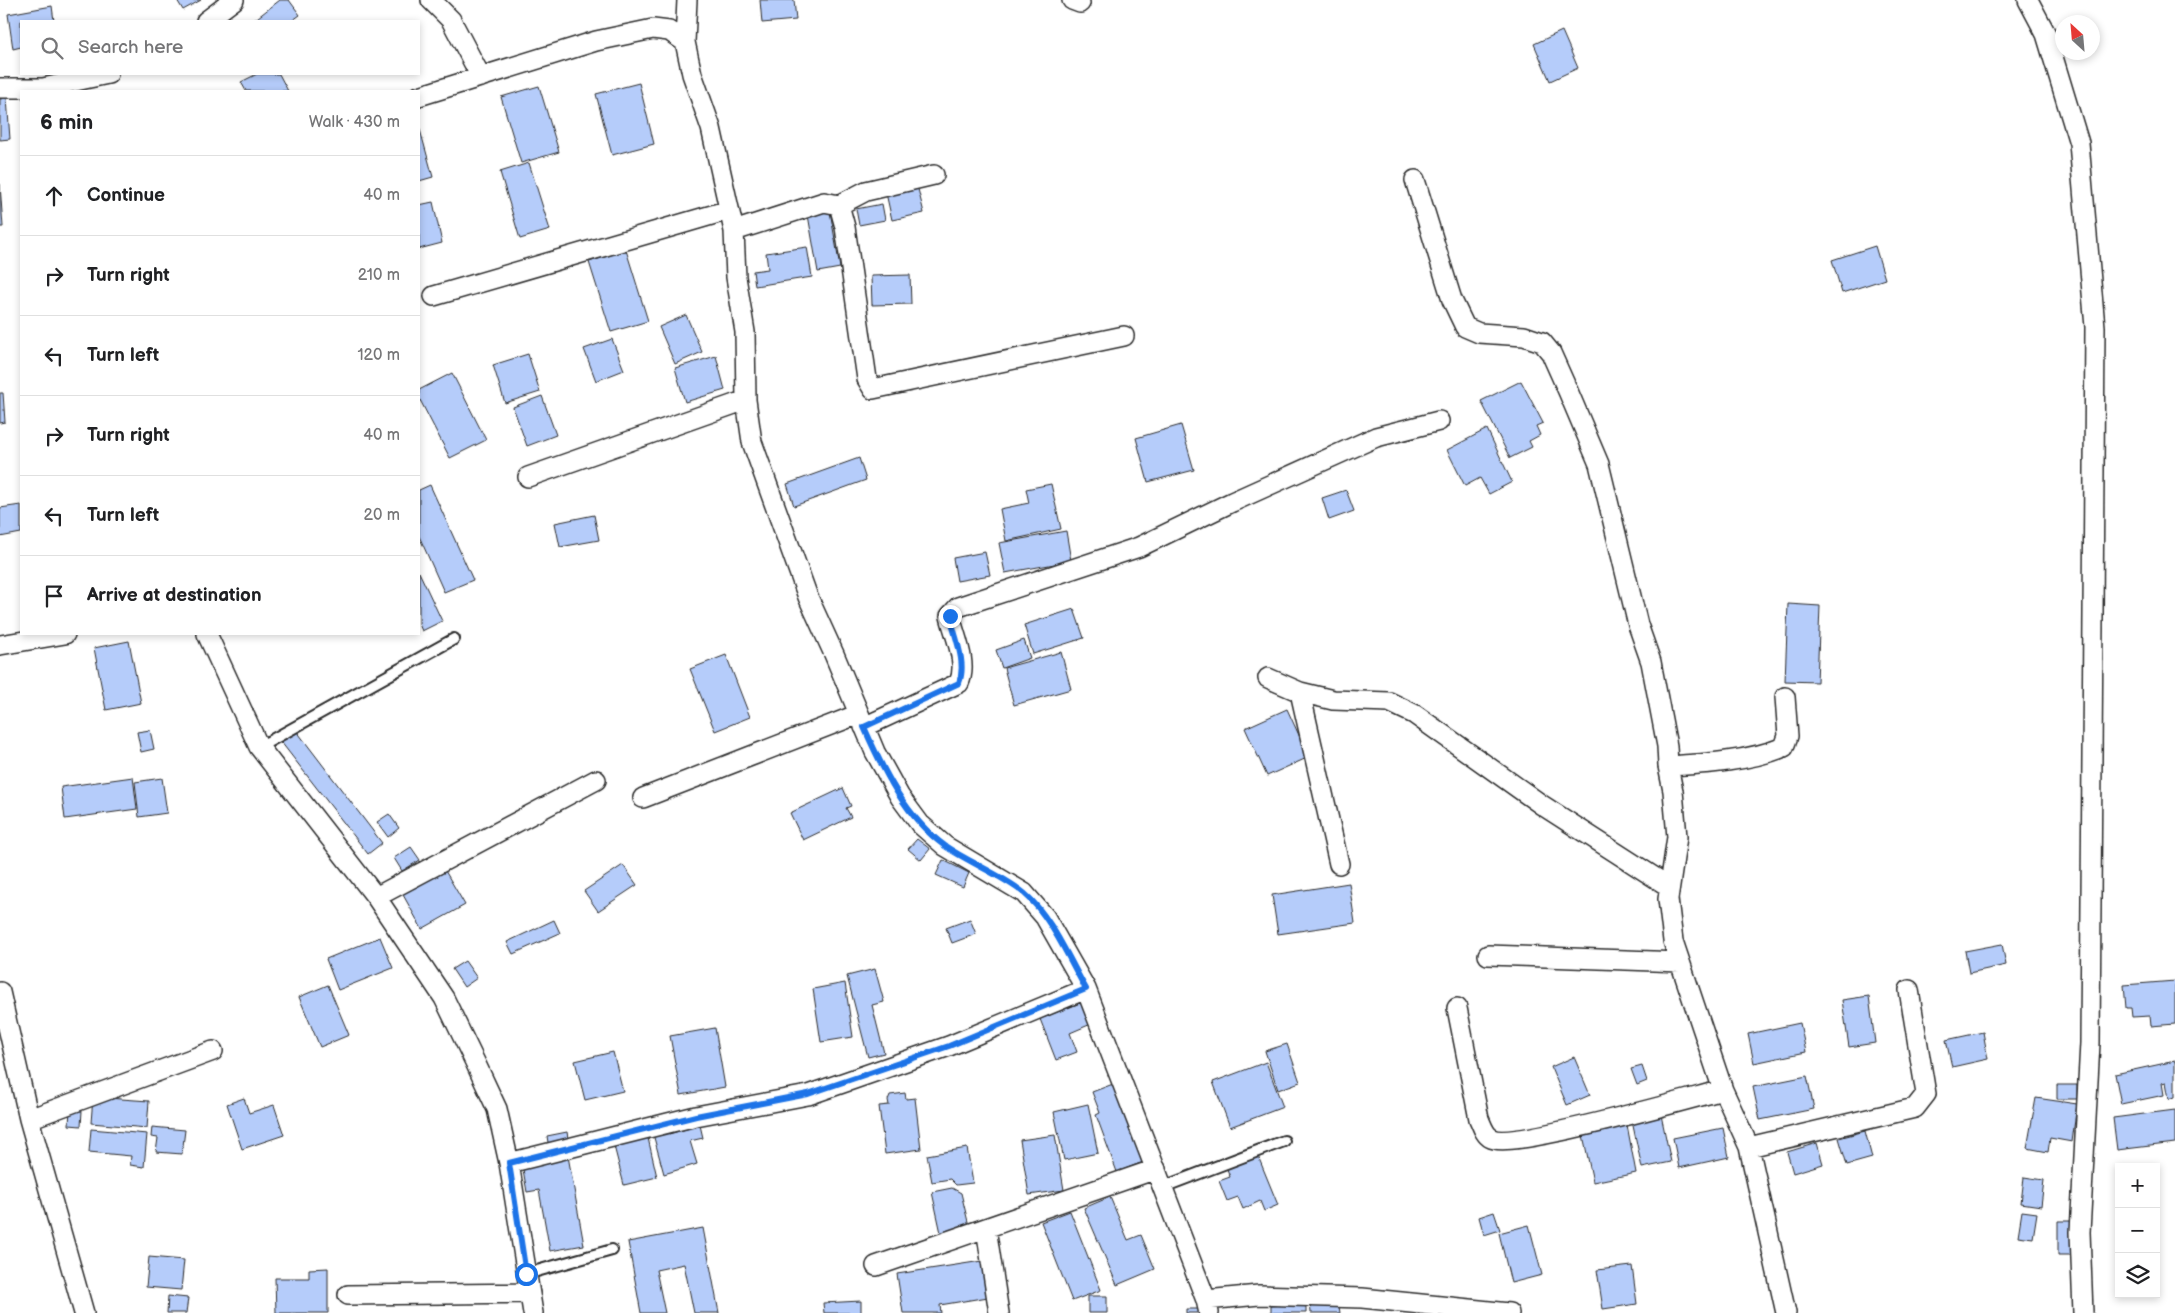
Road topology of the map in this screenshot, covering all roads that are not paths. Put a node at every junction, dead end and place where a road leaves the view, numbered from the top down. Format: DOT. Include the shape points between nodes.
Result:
graph roads {
  1 [pos="234,0"];
  2 [pos="431,0"];
  3 [pos="687,0"];
  4 [pos="2028,0"];
  5 [pos="207,20"];
  6 [pos="685,42"];
  7 [pos="104,75"];
  8 [pos="481,77"];
  9 [pos="0,88"];
  10 [pos="44,89"];
  11 [pos="420,96"];
  12 [pos="934,175"];
  13 [pos="1415,180"];
  14 [pos="839,205"];
  15 [pos="729,210"];
  16 [pos="734,231"];
  17 [pos="434,296"];
  18 [pos="1124,336"];
  19 [pos="746,400"];
  20 [pos="1439,421"];
  21 [pos="528,477"];
  22 [pos="59,635"];
  23 [pos="207,635"];
  24 [pos="454,639"];
  25 [pos="0,645"];
  26 [pos="1268,678"];
  27 [pos="1300,692"];
  28 [pos="1785,697"];
  29 [pos="861,720"];
  30 [pos="259,747"];
  31 [pos="1668,766"];
  32 [pos="596,780"];
  33 [pos="643,798"];
  34 [pos="1339,864"];
  35 [pos="1668,886"];
  36 [pos="376,897"];
  37 [pos="1488,955"];
  38 [pos="1680,962"];
  39 [pos="1086,989"];
  40 [pos="1909,990"];
  41 [pos="0,992"];
  42 [pos="1457,1008"];
  43 [pos="213,1051"];
  44 [pos="1723,1090"];
  45 [pos="29,1119"];
  46 [pos="1284,1141"];
  47 [pos="1750,1147"];
  48 [pos="509,1163"];
  49 [pos="1156,1169"];
  50 [pos="1164,1187"];
  51 [pos="986,1228"];
  52 [pos="612,1250"];
  53 [pos="876,1266"];
  54 [pos="526,1274"];
  55 [pos="530,1293"];
  56 [pos="348,1295"];
  57 [pos="1207,1306"];
  58 [pos="84,1313"];
  59 [pos="533,1313"];
  60 [pos="999,1313"];
  61 [pos="1508,1313"];
  62 [pos="1786,1313"];
  63 [pos="2083,1313"];
  1 -- 5 [label="street"];
  2 -- 8 [label="street" via="451,20"];
  3 -- 6 [label="street"];
  4 -- 63 [label="street" via="2046,34 2079,143 2095,327 2090,1043 2080,1232"];
  6 -- 8 [label="street" via="669,31 653,28 596,41"];
  6 -- 15 [label="street" via="692,74 711,128"];
  7 -- 10 [label="street"];
  8 -- 11 [label="street"];
  9 -- 10 [label="street"];
  12 -- 14 [label="street" via="866,191"];
  13 -- 31 [label="street" via="1452,300 1465,327 1479,333 1524,336 1542,342 1551,353 1599,464 1638,625 1651,662"];
  14 -- 16 [label="street" via="824,202"];
  14 -- 18 [label="street" via="867,379 873,389"];
  15 -- 16 [label="street"];
  15 -- 17 [label="street"];
  16 -- 19 [label="street" via="736,277 745,332"];
  19 -- 21 [label="street"];
  19 -- 29 [label="street" via="752,442 790,550"];
  20 -- 29 [label="street" via="1376,437 1139,547 958,607 950,616 962,661 959,683"];
  22 -- 25 [label="street"];
  23 -- 30 [label="street"];
  24 -- 30 [label="lane"];
  26 -- 27 [label="street"];
  27 -- 34 [label="street"];
  27 -- 35 [label="street" via="1333,700 1390,702 1414,714 1542,804"];
  28 -- 31 [label="street" via="1788,736 1784,747 1708,764"];
  29 -- 33 [label="street"];
  29 -- 39 [label="street" via="900,797 920,824 945,846 1024,893 1045,917"];
  30 -- 36 [label="street"];
  31 -- 35 [label="street" via="1677,837"];
  32 -- 36 [label="street"];
  35 -- 38 [label="street" via="1670,924"];
  36 -- 48 [label="street" via="444,998 497,1109"];
  37 -- 38 [label="street"];
  38 -- 44 [label="street"];
  39 -- 48 [label="street" via="949,1046 808,1094 696,1116"];
  39 -- 49 [label="street"];
  40 -- 47 [label="street" via="1926,1094 1915,1108"];
  41 -- 45 [label="street"];
  42 -- 44 [label="street" via="1479,1119 1492,1139 1510,1140 1570,1129"];
  43 -- 45 [label="street"];
  44 -- 47 [label="street"];
  45 -- 58 [label="street"];
  46 -- 50 [label="lane"];
  47 -- 62 [label="street"];
  48 -- 54 [label="street"];
  49 -- 50 [label="street"];
  49 -- 51 [label="street"];
  50 -- 57 [label="street"];
  51 -- 53 [label="street"];
  51 -- 60 [label="street"];
  52 -- 54 [label="lane"];
  54 -- 55 [label="street"];
  55 -- 56 [label="street"];
  55 -- 59 [label="street"];
  57 -- 61 [label="street" via="1258,1295 1362,1298"];
}
